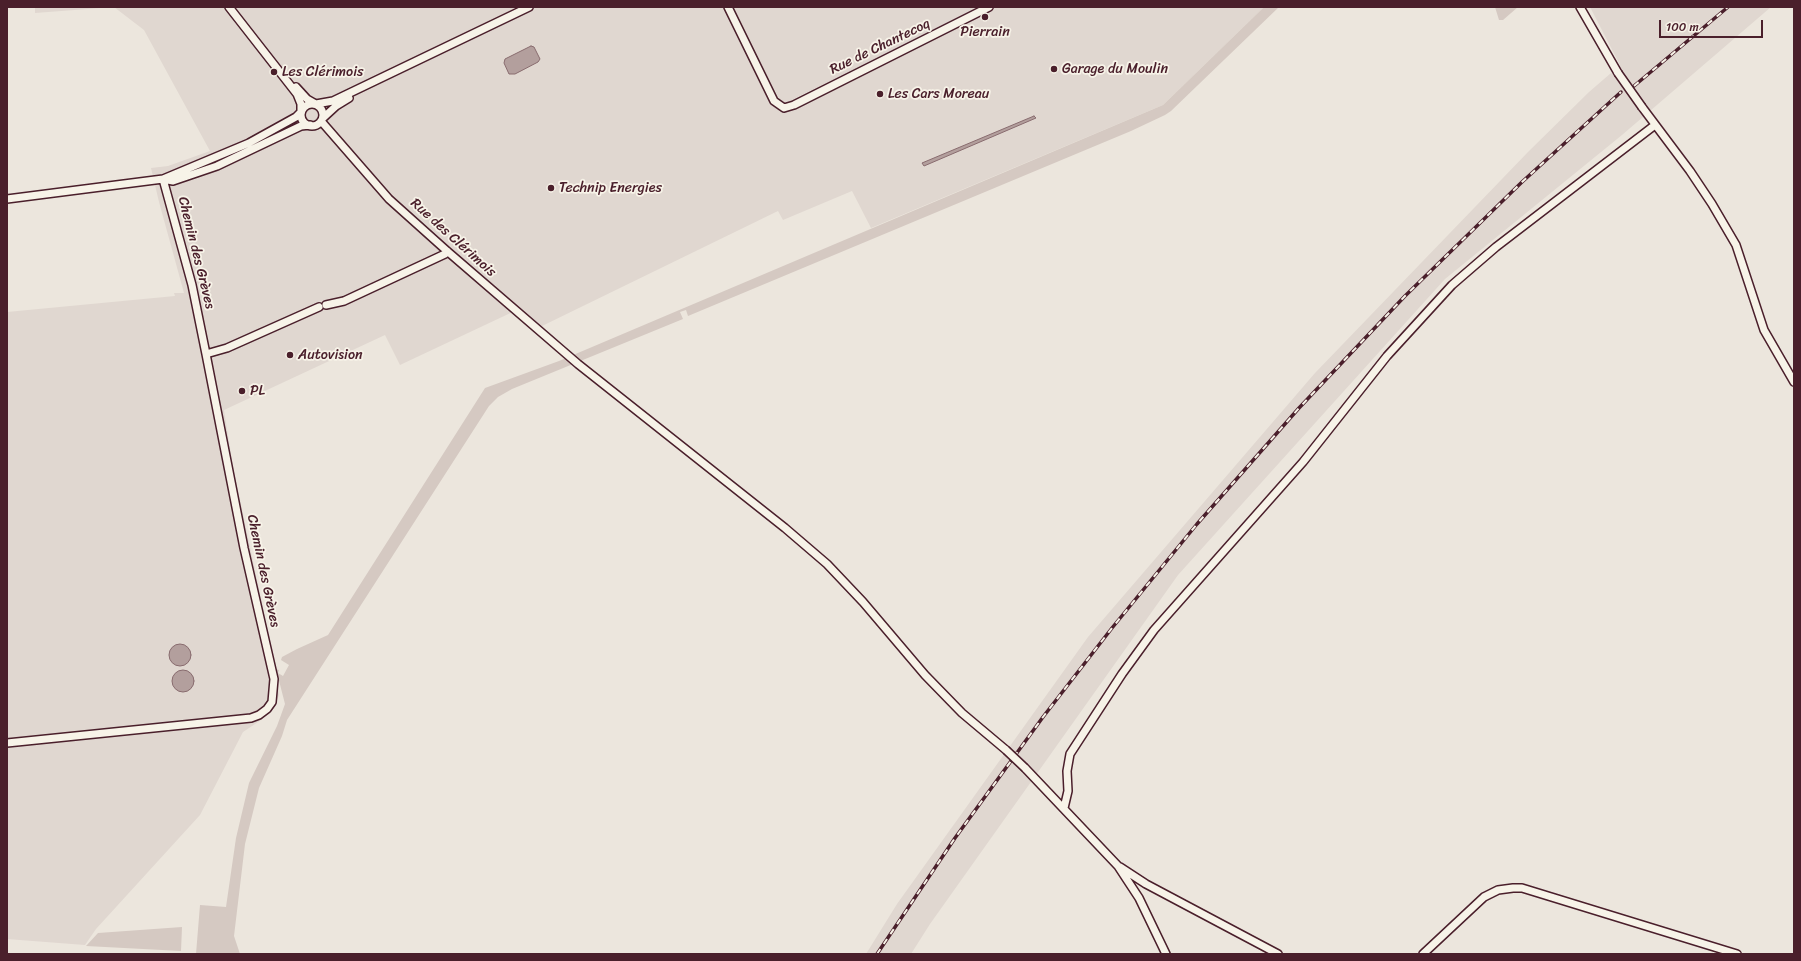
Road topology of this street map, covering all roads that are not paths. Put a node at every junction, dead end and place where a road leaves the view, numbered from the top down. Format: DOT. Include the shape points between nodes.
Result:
graph roads {
  1 [pos="229,7"];
  2 [pos="529,7"];
  3 [pos="728,7"];
  4 [pos="990,7"];
  5 [pos="1580,7"];
  6 [pos="256,42"];
  7 [pos="386,77"];
  8 [pos="315,104"];
  9 [pos="301,112"];
  10 [pos="322,119"];
  11 [pos="310,125"];
  12 [pos="1655,125"];
  13 [pos="163,179"];
  14 [pos="66,191"];
  15 [pos="7,194"];
  16 [pos="7,199"];
  17 [pos="447,251"];
  18 [pos="206,354"];
  19 [pos="1794,382"];
  20 [pos="7,743"];
  21 [pos="1064,808"];
  22 [pos="1118,866"];
  23 [pos="1166,954"];
  24 [pos="1278,954"];
  25 [pos="1423,954"];
  26 [pos="1737,954"];
  1 -- 6 [label="street"];
  2 -- 7 [label="street"];
  3 -- 4 [label="street, Rue de Chantecoq" via="774,101 781,107 794,104"];
  5 -- 12 [label="street, bridge" via="1618,73"];
  6 -- 8 [label="street" via="307,99"];
  6 -- 9 [label="street" via="297,94"];
  7 -- 8 [label="street" via="333,101"];
  7 -- 10 [label="street" via="336,106"];
  8 -- 9 [label="street" via="305,106"];
  8 -- 10 [label="street" via="323,111"];
  9 -- 11 [label="street" via="302,119"];
  9 -- 13 [label="street" via="289,122 249,143"];
  10 -- 11 [label="street" via="316,125"];
  10 -- 17 [label="street, Rue des Clérimois" via="389,199"];
  11 -- 13 [label="street" via="301,126 218,166 173,181"];
  12 -- 19 [label="street" via="1690,171 1736,245 1764,330"];
  12 -- 21 [label="street" via="1490,252 1452,285 1387,356 1303,462 1154,630 1122,674 1070,754 1067,771 1068,791"];
  13 -- 14 [label="street"];
  13 -- 18 [label="street, Chemin des Grèves" via="192,285"];
  14 -- 15 [label="street"];
  14 -- 16 [label="street"];
  17 -- 18 [label="street" via="344,301 322,306 227,348"];
  17 -- 21 [label="street, Rue des Clérimois, bridge" via="578,364 827,564 962,713 1006,750"];
  18 -- 20 [label="street, Chemin des Grèves" via="274,679 272,702 267,709 251,718"];
  21 -- 22 [label="street, Rue des Clérimois"];
  22 -- 23 [label="street" via="1139,898"];
  22 -- 24 [label="street" via="1146,884"];
  25 -- 26 [label="street" via="1484,897 1498,890 1513,888 1522,888"];
}
